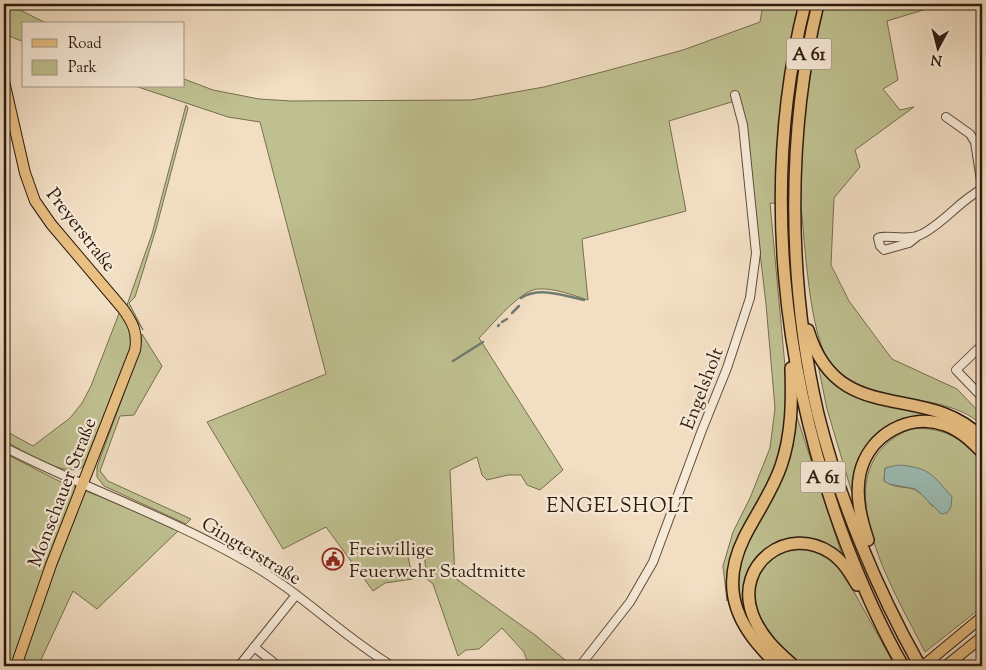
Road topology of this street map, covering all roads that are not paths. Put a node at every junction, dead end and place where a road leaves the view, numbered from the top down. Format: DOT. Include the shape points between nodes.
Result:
graph roads {
  1 [pos="805,4"];
  2 [pos="818,4"];
  3 [pos="4,81"];
  4 [pos="735,95"];
  5 [pos="946,117"];
  6 [pos="982,188"];
  7 [pos="919,235"];
  8 [pos="800,302"];
  9 [pos="790,328"];
  10 [pos="136,331"];
  11 [pos="982,345"];
  12 [pos="982,397"];
  13 [pos="982,438"];
  14 [pos="4,447"];
  15 [pos="982,452"];
  16 [pos="83,485"];
  17 [pos="883,592"];
  18 [pos="296,594"];
  19 [pos="982,617"];
  20 [pos="878,618"];
  21 [pos="982,637"];
  22 [pos="254,647"];
  23 [pos="16,666"];
  24 [pos="239,666"];
  25 [pos="278,666"];
  26 [pos="392,666"];
  27 [pos="580,666"];
  28 [pos="779,666"];
  29 [pos="794,666"];
  30 [pos="903,666"];
  31 [pos="921,666"];
  32 [pos="946,666"];
  1 -- 9 [label="highway, A 61" via="789,97 782,190"];
  2 -- 8 [label="highway, A 61" via="796,164"];
  3 -- 10 [label="main road, Preyerstraße" via="25,173 35,201 123,309"];
  4 -- 27 [label="street, Engelsholt" via="743,125 756,253 750,298 727,368 653,562 630,602"];
  5 -- 6 [label="street" via="970,134 975,142"];
  6 -- 7 [label="street"];
  7 -- 7 [label="street" via="909,243 884,250 878,238 904,239"];
  8 -- 13 [label="highway" via="810,338 838,380 868,396 948,414 967,424"];
  8 -- 17 [label="highway, A 61" via="824,433 860,538"];
  9 -- 20 [label="highway, A 61" via="803,403 827,492"];
  9 -- 28 [label="highway" via="792,392 789,438 776,478 741,546 733,584 736,607 747,632"];
  10 -- 16 [label="main road, Monschauer Straße" via="135,350"];
  11 -- 12 [label="street" via="956,370"];
  14 -- 16 [label="street, Gingterstraße"];
  15 -- 17 [label="highway" via="952,428 917,421 898,426 874,445 860,472 859,500 862,522"];
  16 -- 18 [label="street, Gingterstraße" via="213,543"];
  16 -- 23 [label="main road, Monschauer Straße" via="51,564"];
  17 -- 31 [label="highway, A 61" via="903,637"];
  18 -- 22 [label="street"];
  18 -- 26 [label="street, Gingterstraße" via="362,648"];
  19 -- 31 [label="main road"];
  20 -- 29 [label="highway" via="845,566 829,551 806,543 774,548 761,559 753,572 750,606 763,634"];
  20 -- 30 [label="highway, A 61"];
  21 -- 32 [label="main road"];
  22 -- 24 [label="street"];
  22 -- 25 [label="street"];
}
